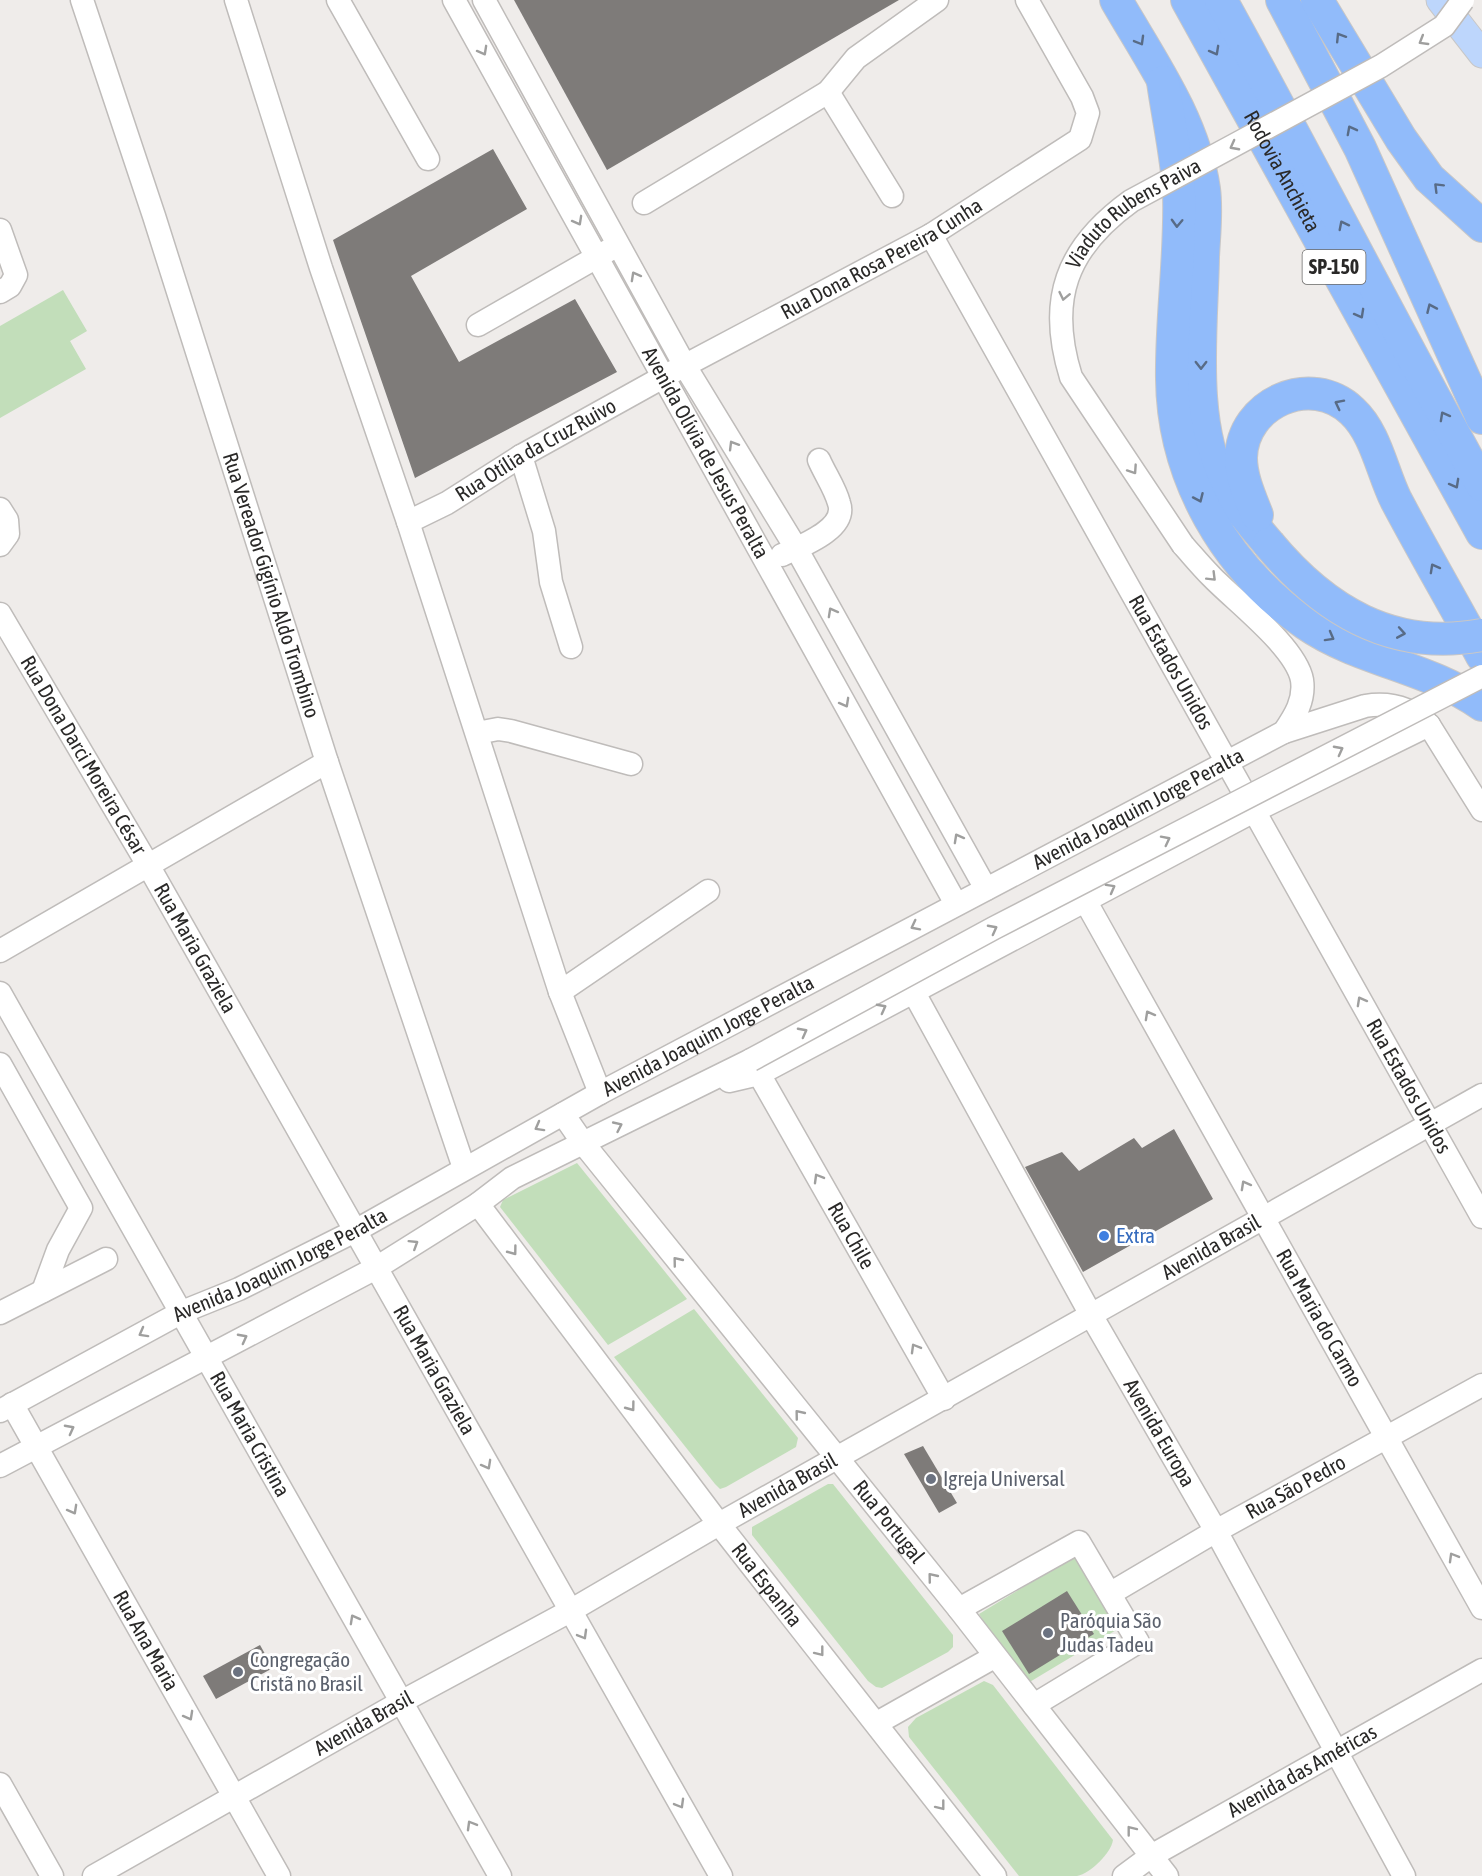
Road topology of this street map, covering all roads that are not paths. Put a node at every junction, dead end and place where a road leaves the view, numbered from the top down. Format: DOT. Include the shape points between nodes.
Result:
graph roads {
  1 [pos="82,0"];
  2 [pos="237,0"];
  3 [pos="338,0"];
  4 [pos="454,0"];
  5 [pos="484,0"];
  6 [pos="937,0"];
  7 [pos="1027,0"];
  8 [pos="1116,0"];
  9 [pos="1187,0"];
  10 [pos="1221,0"];
  11 [pos="1282,0"];
  12 [pos="1317,0"];
  13 [pos="1440,0"];
  14 [pos="1463,0"];
  15 [pos="1482,54"];
  16 [pos="1163,82"];
  17 [pos="828,92"];
  18 [pos="428,159"];
  19 [pos="892,196"];
  20 [pos="644,203"];
  21 [pos="1482,226"];
  22 [pos="0,230"];
  23 [pos="931,236"];
  24 [pos="608,251"];
  25 [pos="0,292"];
  26 [pos="478,325"];
  27 [pos="1444,336"];
  28 [pos="675,371"];
  29 [pos="1482,377"];
  30 [pos="1482,418"];
  31 [pos="521,456"];
  32 [pos="819,460"];
  33 [pos="1482,485"];
  34 [pos="0,510"];
  35 [pos="408,522"];
  36 [pos="1482,533"];
  37 [pos="1269,544"];
  38 [pos="0,545"];
  39 [pos="796,548"];
  40 [pos="767,562"];
  41 [pos="0,614"];
  42 [pos="1482,634"];
  43 [pos="571,646"];
  44 [pos="851,647"];
  45 [pos="1482,656"];
  46 [pos="823,662"];
  47 [pos="1482,676"];
  48 [pos="1482,705"];
  49 [pos="1429,725"];
  50 [pos="1284,732"];
  51 [pos="477,733"];
  52 [pos="327,762"];
  53 [pos="1227,763"];
  54 [pos="631,764"];
  55 [pos="1482,810"];
  56 [pos="1254,811"];
  57 [pos="148,865"];
  58 [pos="986,889"];
  59 [pos="708,891"];
  60 [pos="1086,902"];
  61 [pos="956,904"];
  62 [pos="0,951"];
  63 [pos="913,991"];
  64 [pos="560,992"];
  65 [pos="0,993"];
  66 [pos="0,1064"];
  67 [pos="755,1067"];
  68 [pos="600,1093"];
  69 [pos="1482,1095"];
  70 [pos="563,1114"];
  71 [pos="1431,1125"];
  72 [pos="583,1143"];
  73 [pos="464,1168"];
  74 [pos="478,1204"];
  75 [pos="1482,1216"];
  76 [pos="1263,1218"];
  77 [pos="355,1231"];
  78 [pos="106,1259"];
  79 [pos="376,1268"];
  80 [pos="43,1291"];
  81 [pos="182,1312"];
  82 [pos="0,1313"];
  83 [pos="1091,1315"];
  84 [pos="207,1356"];
  85 [pos="1482,1385"];
  86 [pos="944,1399"];
  87 [pos="6,1408"];
  88 [pos="1385,1437"];
  89 [pos="38,1446"];
  90 [pos="836,1459"];
  91 [pos="0,1466"];
  92 [pos="719,1524"];
  93 [pos="1216,1531"];
  94 [pos="1111,1593"];
  95 [pos="1482,1608"];
  96 [pos="959,1609"];
  97 [pos="570,1611"];
  98 [pos="994,1657"];
  99 [pos="1482,1670"];
  100 [pos="401,1702"];
  101 [pos="1034,1705"];
  102 [pos="877,1723"];
  103 [pos="1337,1753"];
  104 [pos="0,1784"];
  105 [pos="234,1797"];
  106 [pos="1151,1856"];
  107 [pos="52,1876"];
  108 [pos="94,1876"];
  109 [pos="279,1876"];
  110 [pos="500,1876"];
  111 [pos="721,1876"];
  112 [pos="995,1876"];
  113 [pos="1124,1876"];
  114 [pos="1167,1876"];
  115 [pos="1404,1876"];
  1 -- 52 [label="street, Rua Vereador Gigínio Aldo Trombino"];
  2 -- 35 [label="street" via="321,268"];
  3 -- 18 [label="street"];
  4 -- 24 [label="street, Avenida Olívia de Jesus Peralta, one-way"];
  5 -- 24 [label="street, Avenida Olívia de Jesus Peralta"];
  6 -- 17 [label="street" via="856,58"];
  7 -- 23 [label="street, Rua Dona Rosa Pereira Cunha" via="1082,97 1088,113 1085,127 1080,139 1069,147"];
  8 -- 16 [label="highway, one-way"];
  9 -- 36 [label="highway, Rodovia Anchieta / SP-150, one-way"];
  33 -- 10 [label="highway, Rodovia Anchieta / SP-150, one-way"];
  27 -- 11 [label="highway, one-way" via="1360,148"];
  21 -- 12 [label="highway, one-way" via="1430,178"];
  13 -- 15 [label="main road"];
  14 -- 50 [label="street, Viaduto Rubens Paiva, one-way, bridge" via="1444,26 1401,54 1131,201 1107,218 1086,240 1071,267 1062,297 1063,353 1071,377 1183,545 1293,658 1302,680 1302,698"];
  16 -- 37 [label="highway, one-way" via="1195,148 1204,191 1200,367 1206,434 1223,484"];
  16 -- 48 [label="highway, one-way" via="1179,193 1174,412 1183,454 1202,505 1237,560 1282,606 1309,625 1367,654 1430,676"];
  17 -- 19 [label="street"];
  17 -- 20 [label="street"];
  22 -- 25 [label="street" via="16,276"];
  23 -- 28 [label="street, Rua Dona Rosa Pereira Cunha"];
  23 -- 53 [label="street, Rua Estados Unidos"];
  24 -- 26 [label="street"];
  24 -- 28 [label="street, Avenida Olívia de Jesus Peralta"];
  27 -- 29 [label="highway"];
  27 -- 30 [label="highway"];
  28 -- 31 [label="street, Rua Otília da Cruz Ruivo"];
  39 -- 28 [label="street, Avenida Olívia de Jesus Peralta, one-way"];
  28 -- 40 [label="street, Avenida Olívia de Jesus Peralta"];
  31 -- 35 [label="street, Rua Otília da Cruz Ruivo" via="447,503"];
  31 -- 43 [label="street" via="544,531 551,582"];
  32 -- 39 [label="street" via="840,504 840,515 833,526"];
  34 -- 38 [label="street" via="7,520 8,534"];
  35 -- 51 [label="street"];
  37 -- 42 [label="highway, one-way, bridge" via="1321,598 1354,618 1390,631 1428,638"];
  45 -- 37 [label="highway, one-way" via="1395,498 1366,430 1351,410 1332,400 1312,394 1279,398 1252,423 1241,458 1244,479"];
  39 -- 40 [label="street"];
  44 -- 39 [label="street, Avenida Olívia de Jesus Peralta, one-way"];
  40 -- 46 [label="street, Avenida Olívia de Jesus Peralta"];
  41 -- 57 [label="street, Rua Dona Darci Moreira César"];
  44 -- 46 [label="street"];
  58 -- 44 [label="street, Avenida Olívia de Jesus Peralta, one-way"];
  46 -- 61 [label="street, Avenida Olívia de Jesus Peralta, one-way"];
  67 -- 47 [label="street, Avenida Joaquim Jorge Peralta, one-way, bridge" via="994,928"];
  49 -- 50 [label="street, Avenida Joaquim Jorge Peralta" via="1406,709 1378,704"];
  49 -- 55 [label="street"];
  49 -- 56 [label="street, Avenida Joaquim Jorge Peralta"];
  50 -- 53 [label="street, Avenida Joaquim Jorge Peralta"];
  51 -- 54 [label="street" via="511,731"];
  51 -- 64 [label="street"];
  52 -- 57 [label="street"];
  52 -- 73 [label="street, Rua Vereador Gigínio Aldo Trombino"];
  53 -- 56 [label="street, Rua Estados Unidos"];
  53 -- 58 [label="street, Avenida Joaquim Jorge Peralta"];
  60 -- 56 [label="street, Avenida Joaquim Jorge Peralta, one-way"];
  71 -- 56 [label="street, Rua Estados Unidos, one-way"];
  57 -- 62 [label="street"];
  57 -- 77 [label="street, Rua Maria Graziela"];
  58 -- 61 [label="street, Avenida Joaquim Jorge Peralta"];
  59 -- 64 [label="street"];
  60 -- 63 [label="street, Avenida Joaquim Jorge Peralta"];
  76 -- 60 [label="street, Rua Maria do Carmo, one-way"];
  61 -- 68 [label="street, Avenida Joaquim Jorge Peralta, one-way"];
  67 -- 63 [label="street, Avenida Joaquim Jorge Peralta, one-way"];
  63 -- 83 [label="street, Avenida Europa"];
  64 -- 68 [label="street"];
  65 -- 81 [label="street, Rua Maria Cristina"];
  66 -- 80 [label="street" via="81,1208 58,1250"];
  72 -- 67 [label="street, Avenida Joaquim Jorge Peralta, one-way" via="695,1089"];
  86 -- 67 [label="street, Rua Chile, one-way"];
  68 -- 70 [label="street, Avenida Joaquim Jorge Peralta"];
  69 -- 71 [label="street, Avenida Brasil"];
  70 -- 72 [label="street, Rua Portugal"];
  70 -- 73 [label="street, Avenida Joaquim Jorge Peralta, one-way"];
  71 -- 75 [label="street, Rua Estados Unidos"];
  71 -- 76 [label="street, Avenida Brasil"];
  72 -- 74 [label="street, Avenida Joaquim Jorge Peralta" via="512,1178"];
  90 -- 72 [label="street, Rua Portugal, one-way"];
  73 -- 77 [label="street, Avenida Joaquim Jorge Peralta"];
  79 -- 74 [label="street, Avenida Joaquim Jorge Peralta, one-way"];
  74 -- 92 [label="street, Rua Espanha, one-way"];
  76 -- 83 [label="street, Avenida Brasil"];
  76 -- 88 [label="street, Rua Maria do Carmo"];
  77 -- 79 [label="street, Rua Maria Graziela"];
  77 -- 81 [label="street, Avenida Joaquim Jorge Peralta" via="239,1289"];
  78 -- 80 [label="street"];
  84 -- 79 [label="street, Avenida Joaquim Jorge Peralta, one-way"];
  79 -- 97 [label="street, Rua Maria Graziela, one-way"];
  80 -- 82 [label="street"];
  81 -- 84 [label="street, Rua Maria Cristina"];
  81 -- 87 [label="street, Avenida Joaquim Jorge Peralta, one-way"];
  83 -- 86 [label="street, Avenida Brasil"];
  83 -- 93 [label="street, Avenida Europa"];
  89 -- 84 [label="street, Avenida Joaquim Jorge Peralta, one-way"];
  100 -- 84 [label="street, Rua Maria Cristina, one-way"];
  85 -- 88 [label="street, Rua São Pedro"];
  86 -- 90 [label="street, Avenida Brasil"];
  87 -- 89 [label="street, Rua Ana Maria"];
  88 -- 93 [label="street, Rua São Pedro"];
  95 -- 88 [label="street, Rua Maria do Carmo, one-way"];
  89 -- 91 [label="street, Avenida Joaquim Jorge Peralta"];
  89 -- 105 [label="street, Rua Ana Maria, one-way"];
  90 -- 92 [label="street, Avenida Brasil"];
  96 -- 90 [label="street, Rua Portugal, one-way"];
  92 -- 97 [label="street, Avenida Brasil"];
  92 -- 102 [label="street, Rua Espanha, one-way"];
  93 -- 94 [label="street, Rua São Pedro"];
  93 -- 103 [label="street, Avenida Europa"];
  94 -- 96 [label="street" via="1079,1542"];
  94 -- 101 [label="street" via="1138,1642"];
  96 -- 98 [label="street, Rua Portugal"];
  97 -- 100 [label="street, Avenida Brasil"];
  97 -- 111 [label="street, Rua Maria Graziela, one-way"];
  98 -- 101 [label="street, Rua Portugal"];
  98 -- 102 [label="street"];
  99 -- 103 [label="street, Avenida das Américas"];
  100 -- 105 [label="street, Avenida Brasil"];
  110 -- 100 [label="street, Rua Maria Cristina, one-way"];
  106 -- 101 [label="street, Rua Portugal, one-way"];
  102 -- 112 [label="street, Rua Espanha, one-way"];
  103 -- 106 [label="street, Avenida das Américas"];
  103 -- 115 [label="street, Avenida Europa"];
  104 -- 107 [label="street"];
  105 -- 108 [label="street, Avenida Brasil"];
  105 -- 109 [label="street, Rua Ana Maria"];
  106 -- 113 [label="street, Avenida das Américas"];
  106 -- 114 [label="street, Rua Portugal"];
}
